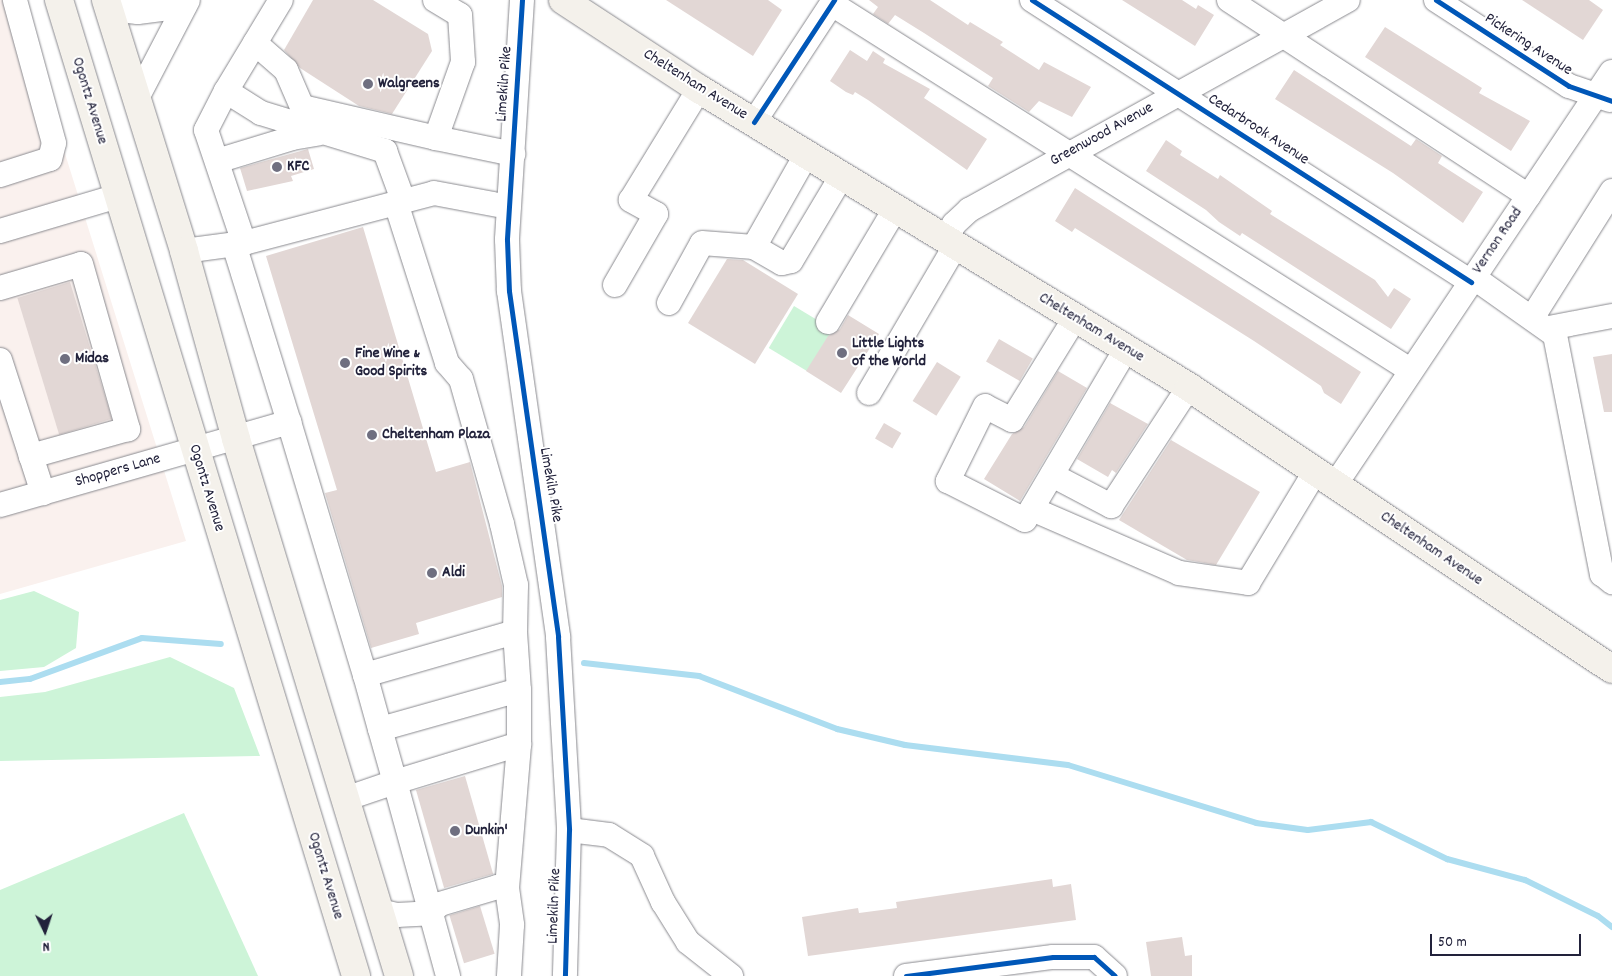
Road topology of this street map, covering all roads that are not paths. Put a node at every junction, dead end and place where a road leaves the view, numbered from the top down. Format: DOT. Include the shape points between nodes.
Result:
graph roads {
  1 [pos="15,0"];
  2 [pos="59,0"];
  3 [pos="281,0"];
  4 [pos="435,0"];
  5 [pos="522,0"];
  6 [pos="562,0"];
  7 [pos="1032,0"];
  8 [pos="1229,0"];
  9 [pos="1348,0"];
  10 [pos="1436,0"];
  11 [pos="185,2"];
  12 [pos="827,3"];
  13 [pos="107,5"];
  14 [pos="1284,36"];
  15 [pos="255,43"];
  16 [pos="1612,72"];
  17 [pos="699,89"];
  18 [pos="226,91"];
  19 [pos="1178,93"];
  20 [pos="136,98"];
  21 [pos="1604,98"];
  22 [pos="754,122"];
  23 [pos="323,133"];
  24 [pos="436,138"];
  25 [pos="513,154"];
  26 [pos="1067,154"];
  27 [pos="806,155"];
  28 [pos="216,161"];
  29 [pos="0,175"];
  30 [pos="841,177"];
  31 [pos="1612,191"];
  32 [pos="118,196"];
  33 [pos="1528,196"];
  34 [pos="399,202"];
  35 [pos="509,208"];
  36 [pos="895,209"];
  37 [pos="0,230"];
  38 [pos="951,242"];
  39 [pos="239,244"];
  40 [pos="754,247"];
  41 [pos="184,251"];
  42 [pos="1472,279"];
  43 [pos="615,285"];
  44 [pos="0,288"];
  45 [pos="669,303"];
  46 [pos="1612,316"];
  47 [pos="1074,318"];
  48 [pos="828,322"];
  49 [pos="1541,323"];
  50 [pos="1126,349"];
  51 [pos="0,360"];
  52 [pos="1410,370"];
  53 [pos="1189,387"];
  54 [pos="869,393"];
  55 [pos="289,422"];
  56 [pos="236,439"];
  57 [pos="194,450"];
  58 [pos="31,456"];
  59 [pos="1052,475"];
  60 [pos="1325,479"];
  61 [pos="43,493"];
  62 [pos="0,505"];
  63 [pos="1032,509"];
  64 [pos="1612,582"];
  65 [pos="515,632"];
  66 [pos="1612,669"];
  67 [pos="365,675"];
  68 [pos="519,690"];
  69 [pos="380,729"];
  70 [pos="519,744"];
  71 [pos="395,782"];
  72 [pos="345,799"];
  73 [pos="569,830"];
  74 [pos="507,888"];
  75 [pos="435,908"];
  76 [pos="379,910"];
  77 [pos="510,973"];
  78 [pos="916,975"];
  79 [pos="356,976"];
  80 [pos="399,976"];
  81 [pos="448,976"];
  82 [pos="564,976"];
  83 [pos="731,976"];
  84 [pos="1115,976"];
  1 -- 29 [label="street" via="54,143 50,159"];
  2 -- 32 [label="main road, Ogontz Avenue"];
  3 -- 15 [label="street"];
  4 -- 24 [label="street" via="460,14 463,62"];
  5 -- 25 [label="street, Limekiln Pike"];
  6 -- 17 [label="main road, Cheltenham Avenue"];
  7 -- 19 [label="street, Cedarbrook Avenue"];
  8 -- 14 [label="street"];
  9 -- 14 [label="street, Greenwood Avenue"];
  10 -- 21 [label="street, Pickering Avenue" via="1569,86"];
  11 -- 13 [label="street" via="138,12"];
  11 -- 20 [label="street"];
  12 -- 22 [label="street"];
  12 -- 26 [label="street"];
  13 -- 20 [label="main road"];
  14 -- 19 [label="street, Greenwood Avenue"];
  14 -- 33 [label="street"];
  15 -- 18 [label="street"];
  15 -- 24 [label="street" via="286,70 302,107"];
  16 -- 21 [label="street, Vernon Road"];
  17 -- 22 [label="main road, Cheltenham Avenue"];
  17 -- 43 [label="street" via="631,200 656,214"];
  18 -- 23 [label="street" via="261,113"];
  18 -- 28 [label="street" via="206,130"];
  19 -- 26 [label="street, Greenwood Avenue"];
  19 -- 42 [label="street, Cedarbrook Avenue"];
  20 -- 41 [label="main road"];
  21 -- 33 [label="street, Vernon Road"];
  22 -- 27 [label="main road, Cheltenham Avenue"];
  23 -- 28 [label="street" via="292,138"];
  23 -- 34 [label="street" via="385,151"];
  24 -- 25 [label="street"];
  25 -- 35 [label="street, Limekiln Pike"];
  26 -- 38 [label="street, Greenwood Avenue" via="969,210 954,224"];
  26 -- 52 [label="street"];
  27 -- 30 [label="main road, Cheltenham Avenue"];
  27 -- 40 [label="street"];
  28 -- 39 [label="street"];
  30 -- 36 [label="main road, Cheltenham Avenue"];
  30 -- 40 [label="street" via="791,261 782,263"];
  31 -- 49 [label="street"];
  32 -- 37 [label="street"];
  32 -- 57 [label="main road, Ogontz Avenue"];
  33 -- 42 [label="street, Vernon Road"];
  34 -- 35 [label="street" via="434,193"];
  34 -- 39 [label="street"];
  34 -- 65 [label="street" via="447,363 461,380 502,524 516,585"];
  35 -- 73 [label="street, Limekiln Pike" via="510,300 557,628"];
  36 -- 38 [label="main road, Cheltenham Avenue"];
  36 -- 48 [label="street"];
  38 -- 47 [label="main road, Cheltenham Avenue"];
  38 -- 54 [label="street, Greenwood Avenue"];
  39 -- 41 [label="street"];
  39 -- 55 [label="street"];
  40 -- 45 [label="street" via="702,243"];
  41 -- 56 [label="main road"];
  42 -- 49 [label="street, Cedarbrook Avenue"];
  42 -- 52 [label="street, Vernon Road"];
  44 -- 58 [label="street" via="81,264 128,429"];
  46 -- 49 [label="street"];
  47 -- 50 [label="main road, Cheltenham Avenue"];
  47 -- 63 [label="street" via="1012,420 985,406 948,481 1025,520"];
  49 -- 64 [label="street" via="1557,344 1602,574"];
  50 -- 53 [label="main road, Cheltenham Avenue"];
  50 -- 59 [label="street"];
  51 -- 58 [label="street"];
  52 -- 60 [label="street, Vernon Road"];
  53 -- 59 [label="street" via="1111,506"];
  53 -- 60 [label="main road, Cheltenham Avenue"];
  55 -- 56 [label="street, Shoppers Lane"];
  55 -- 67 [label="street"];
  56 -- 57 [label="street, Shoppers Lane"];
  56 -- 72 [label="main road"];
  57 -- 61 [label="street, Shoppers Lane"];
  57 -- 79 [label="main road, Ogontz Avenue"];
  58 -- 61 [label="street"];
  59 -- 63 [label="street"];
  60 -- 63 [label="street, Vernon Road" via="1248,583 1179,573"];
  60 -- 66 [label="main road, Cheltenham Avenue"];
  61 -- 62 [label="street, Shoppers Lane"];
  65 -- 67 [label="street"];
  65 -- 68 [label="street"];
  67 -- 69 [label="street"];
  68 -- 69 [label="street"];
  68 -- 70 [label="street"];
  69 -- 71 [label="street"];
  70 -- 71 [label="street"];
  70 -- 74 [label="street"];
  71 -- 72 [label="street"];
  71 -- 75 [label="street"];
  72 -- 76 [label="main road"];
  73 -- 82 [label="street, Limekiln Pike"];
  73 -- 83 [label="street" via="608,835 642,856 662,902 688,942"];
  74 -- 75 [label="street" via="497,887"];
  74 -- 77 [label="street" via="512,925"];
  75 -- 76 [label="street" via="396,915"];
  75 -- 77 [label="street" via="458,907 486,900 496,906 500,956"];
  75 -- 81 [label="street"];
  76 -- 80 [label="main road"];
  78 -- 84 [label="street" via="1053,957 1094,957"];
}
